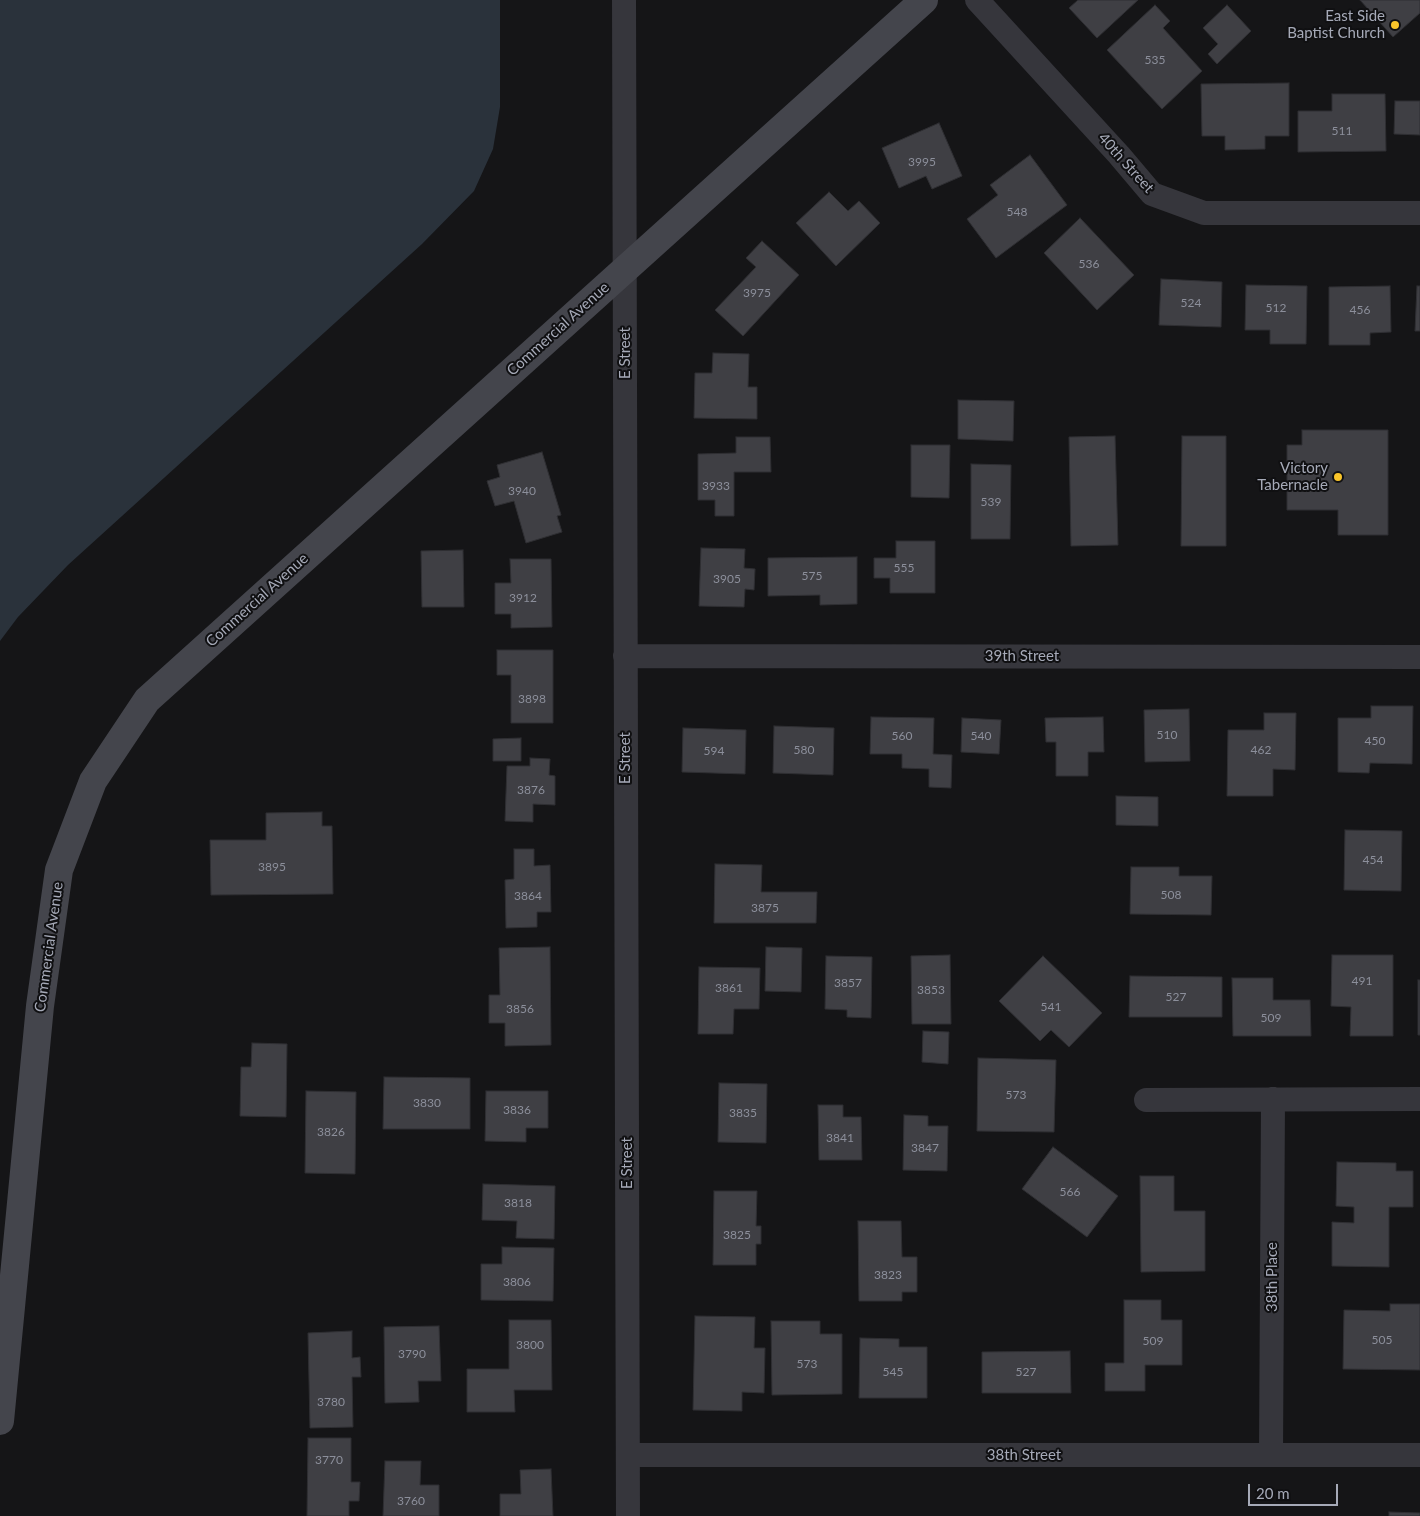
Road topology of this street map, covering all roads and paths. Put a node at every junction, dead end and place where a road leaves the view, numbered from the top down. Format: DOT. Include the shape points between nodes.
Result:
graph roads {
  1 [pos="624,0"];
  2 [pos="924,0"];
  3 [pos="977,0"];
  4 [pos="1420,213"];
  5 [pos="625,268"];
  6 [pos="625,656"];
  7 [pos="1420,656"];
  8 [pos="1273,1099"];
  9 [pos="1420,1099"];
  10 [pos="1146,1100"];
  11 [pos="0,1422"];
  12 [pos="628,1455"];
  13 [pos="1271,1455"];
  14 [pos="1420,1455"];
  15 [pos="628,1516"];
  1 -- 5 [label="street, E Street"];
  2 -- 5 [label="street, Commercial Avenue"];
  3 -- 4 [label="street, 40th Street" via="1152,194 1204,213"];
  5 -- 6 [label="street, E Street"];
  5 -- 11 [label="street, Commercial Avenue" via="147,700 93,781 59,870 40,1006"];
  6 -- 7 [label="street, 39th Street"];
  6 -- 12 [label="street, E Street"];
  8 -- 9 [label="street"];
  8 -- 10 [label="street"];
  8 -- 13 [label="street, 38th Place"];
  12 -- 13 [label="street, 38th Street"];
  12 -- 15 [label="street, E Street"];
  13 -- 14 [label="street, 38th Street"];
}
